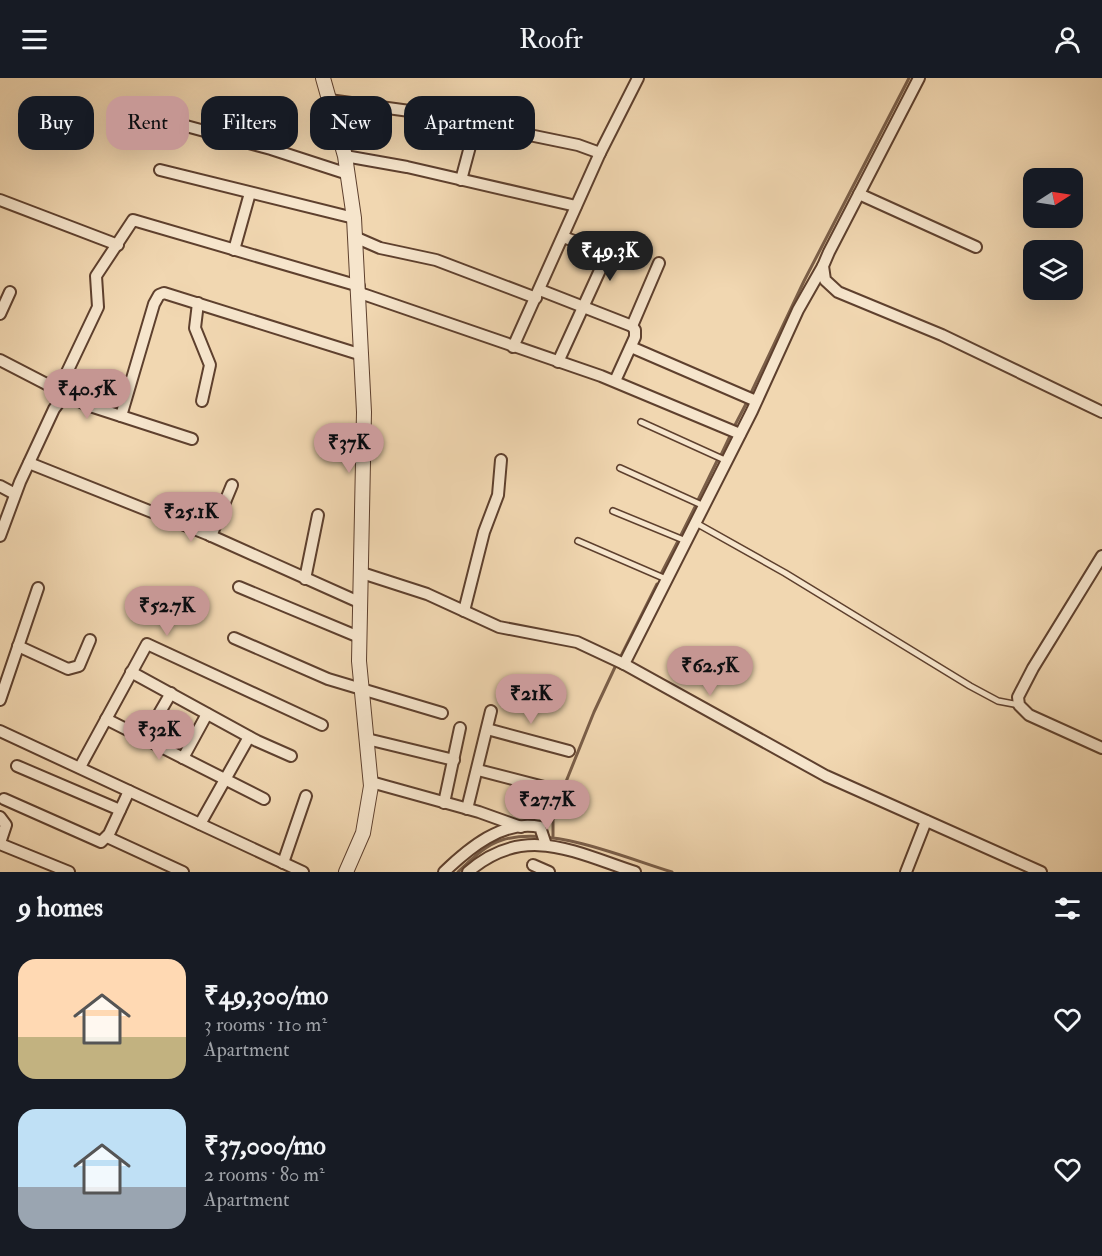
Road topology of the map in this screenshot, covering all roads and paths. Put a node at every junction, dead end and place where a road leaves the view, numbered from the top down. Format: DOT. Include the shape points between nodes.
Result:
graph roads {
  1 [pos="323,78"];
  2 [pos="638,78"];
  3 [pos="919,78"];
  4 [pos="329,96"];
  5 [pos="189,127"];
  6 [pos="535,137"];
  7 [pos="343,150"];
  8 [pos="469,150"];
  9 [pos="600,153"];
  10 [pos="345,156"];
  11 [pos="160,170"];
  12 [pos="348,174"];
  13 [pos="461,180"];
  14 [pos="250,193"];
  15 [pos="859,194"];
  16 [pos="0,200"];
  17 [pos="576,206"];
  18 [pos="354,218"];
  19 [pos="563,237"];
  20 [pos="357,238"];
  21 [pos="118,245"];
  22 [pos="976,248"];
  23 [pos="234,250"];
  24 [pos="659,263"];
  25 [pos="823,266"];
  26 [pos="359,289"];
  27 [pos="9,292"];
  28 [pos="538,294"];
  29 [pos="198,303"];
  30 [pos="582,306"];
  31 [pos="0,314"];
  32 [pos="632,326"];
  33 [pos="513,347"];
  34 [pos="631,347"];
  35 [pos="362,355"];
  36 [pos="0,360"];
  37 [pos="558,362"];
  38 [pos="615,381"];
  39 [pos="59,389"];
  40 [pos="74,399"];
  41 [pos="202,401"];
  42 [pos="756,401"];
  43 [pos="1102,412"];
  44 [pos="121,416"];
  45 [pos="641,422"];
  46 [pos="740,434"];
  47 [pos="192,439"];
  48 [pos="501,460"];
  49 [pos="727,461"];
  50 [pos="29,463"];
  51 [pos="620,468"];
  52 [pos="232,485"];
  53 [pos="0,486"];
  54 [pos="15,494"];
  55 [pos="704,506"];
  56 [pos="613,511"];
  57 [pos="318,515"];
  58 [pos="696,524"];
  59 [pos="0,536"];
  60 [pos="211,536"];
  61 [pos="578,541"];
  62 [pos="686,541"];
  63 [pos="1102,556"];
  64 [pos="362,573"];
  65 [pos="305,579"];
  66 [pos="666,579"];
  67 [pos="239,586"];
  68 [pos="38,588"];
  69 [pos="361,603"];
  70 [pos="465,611"];
  71 [pos="359,637"];
  72 [pos="234,638"];
  73 [pos="90,640"];
  74 [pos="18,646"];
  75 [pos="624,664"];
  76 [pos="131,672"];
  77 [pos="361,690"];
  78 [pos="171,693"];
  79 [pos="0,700"];
  80 [pos="1019,705"];
  81 [pos="491,711"];
  82 [pos="442,713"];
  83 [pos="207,714"];
  84 [pos="106,719"];
  85 [pos="322,725"];
  86 [pos="460,728"];
  87 [pos="487,729"];
  88 [pos="0,731"];
  89 [pos="249,737"];
  90 [pos="145,738"];
  91 [pos="367,738"];
  92 [pos="1102,748"];
  93 [pos="568,751"];
  94 [pos="291,756"];
  95 [pos="183,758"];
  96 [pos="454,760"];
  97 [pos="17,766"];
  98 [pos="80,767"];
  99 [pos="478,770"];
  100 [pos="225,779"];
  101 [pos="371,782"];
  102 [pos="548,789"];
  103 [pos="129,791"];
  104 [pos="306,795"];
  105 [pos="4,799"];
  106 [pos="264,799"];
  107 [pos="444,803"];
  108 [pos="467,809"];
  109 [pos="120,810"];
  110 [pos="0,817"];
  111 [pos="926,821"];
  112 [pos="200,824"];
  113 [pos="521,828"];
  114 [pos="107,837"];
  115 [pos="545,839"];
  116 [pos="0,844"];
  117 [pos="283,863"];
  118 [pos="534,865"];
  119 [pos="470,871"];
  120 [pos="69,872"];
  121 [pos="183,872"];
  122 [pos="303,872"];
  123 [pos="346,872"];
  124 [pos="444,872"];
  125 [pos="549,872"];
  126 [pos="635,872"];
  127 [pos="906,872"];
  128 [pos="1041,872"];
  1 -- 4 [label="street"];
  2 -- 9 [label="street"];
  3 -- 15 [label="street"];
  5 -- 12 [label="street"];
  6 -- 9 [label="street"];
  7 -- 10 [label="street"];
  8 -- 13 [label="street"];
  9 -- 17 [label="street"];
  10 -- 12 [label="street"];
  10 -- 13 [label="street"];
  11 -- 14 [label="street"];
  12 -- 18 [label="street"];
  13 -- 17 [label="street"];
  14 -- 18 [label="street"];
  14 -- 23 [label="street"];
  15 -- 22 [label="street"];
  15 -- 25 [label="street"];
  16 -- 21 [label="street"];
  17 -- 19 [label="street"];
  18 -- 20 [label="street"];
  19 -- 28 [label="street"];
  19 -- 30 [label="street" via="602,251 606,257"];
  20 -- 26 [label="street"];
  20 -- 28 [label="street"];
  21 -- 23 [label="street" via="129,224 138,220"];
  21 -- 39 [label="street" via="96,276 98,307"];
  23 -- 26 [label="street"];
  24 -- 32 [label="street"];
  25 -- 42 [label="street"];
  25 -- 43 [label="street" via="825,280 838,292 942,335"];
  26 -- 33 [label="street"];
  26 -- 35 [label="street"];
  27 -- 31 [label="street"];
  28 -- 30 [label="street"];
  28 -- 33 [label="street"];
  29 -- 35 [label="street"];
  29 -- 41 [label="street" via="195,328 210,365"];
  29 -- 44 [label="street" via="168,293 159,295 140,343"];
  30 -- 32 [label="street"];
  30 -- 37 [label="street"];
  32 -- 34 [label="street" via="636,333"];
  33 -- 37 [label="street"];
  34 -- 38 [label="street"];
  34 -- 42 [label="street"];
  35 -- 64 [label="street"];
  36 -- 39 [label="street"];
  37 -- 38 [label="street"];
  38 -- 46 [label="street"];
  39 -- 40 [label="street"];
  40 -- 44 [label="street"];
  40 -- 50 [label="street" via="57,404"];
  42 -- 46 [label="street"];
  44 -- 47 [label="street"];
  45 -- 49 [label="lane"];
  46 -- 49 [label="street"];
  48 -- 70 [label="street" via="498,495 484,532"];
  49 -- 55 [label="street"];
  50 -- 54 [label="street"];
  50 -- 60 [label="street"];
  51 -- 55 [label="lane"];
  52 -- 60 [label="street"];
  53 -- 54 [label="street"];
  54 -- 59 [label="street"];
  55 -- 58 [label="street"];
  56 -- 62 [label="lane"];
  57 -- 65 [label="street"];
  58 -- 62 [label="street"];
  58 -- 80 [label="lane" via="785,573 970,686 998,701"];
  60 -- 65 [label="street"];
  61 -- 66 [label="lane"];
  62 -- 66 [label="street"];
  63 -- 80 [label="street" via="1020,691"];
  64 -- 69 [label="street"];
  64 -- 70 [label="street"];
  65 -- 69 [label="street"];
  66 -- 75 [label="street"];
  67 -- 71 [label="street"];
  68 -- 74 [label="street"];
  69 -- 71 [label="street"];
  70 -- 75 [label="street" via="499,627 568,639"];
  71 -- 77 [label="street"];
  72 -- 77 [label="street"];
  73 -- 74 [label="street" via="79,666 68,669"];
  74 -- 79 [label="street"];
  75 -- 111 [label="street" via="816,772"];
  76 -- 78 [label="street"];
  76 -- 84 [label="street"];
  76 -- 85 [label="street" via="143,647 151,644"];
  77 -- 82 [label="street"];
  77 -- 91 [label="street"];
  78 -- 83 [label="street"];
  78 -- 90 [label="street"];
  80 -- 92 [label="street" via="1029,715"];
  81 -- 87 [label="street"];
  83 -- 89 [label="street"];
  83 -- 95 [label="street"];
  84 -- 90 [label="street"];
  84 -- 98 [label="street"];
  86 -- 96 [label="street"];
  87 -- 93 [label="street"];
  87 -- 99 [label="street"];
  88 -- 98 [label="street"];
  89 -- 94 [label="street"];
  89 -- 100 [label="street"];
  90 -- 95 [label="street"];
  91 -- 96 [label="street"];
  91 -- 101 [label="street"];
  95 -- 100 [label="street"];
  96 -- 107 [label="street"];
  97 -- 109 [label="street"];
  98 -- 103 [label="street"];
  99 -- 102 [label="street"];
  99 -- 108 [label="street"];
  100 -- 106 [label="street"];
  100 -- 112 [label="street"];
  101 -- 107 [label="street"];
  101 -- 123 [label="street" via="363,833"];
  103 -- 109 [label="street"];
  103 -- 112 [label="street"];
  104 -- 117 [label="street"];
  105 -- 114 [label="street" via="99,841"];
  107 -- 108 [label="street"];
  108 -- 113 [label="street"];
  109 -- 114 [label="street"];
  110 -- 116 [label="street" via="6,825"];
  111 -- 127 [label="street"];
  111 -- 128 [label="street"];
  112 -- 117 [label="street"];
  113 -- 115 [label="street" via="537,826"];
  113 -- 124 [label="street" via="475,844"];
  114 -- 121 [label="street"];
  115 -- 119 [label="street" via="498,850"];
  115 -- 126 [label="street"];
  116 -- 120 [label="street"];
  117 -- 122 [label="street"];
  118 -- 125 [label="street"];
}
